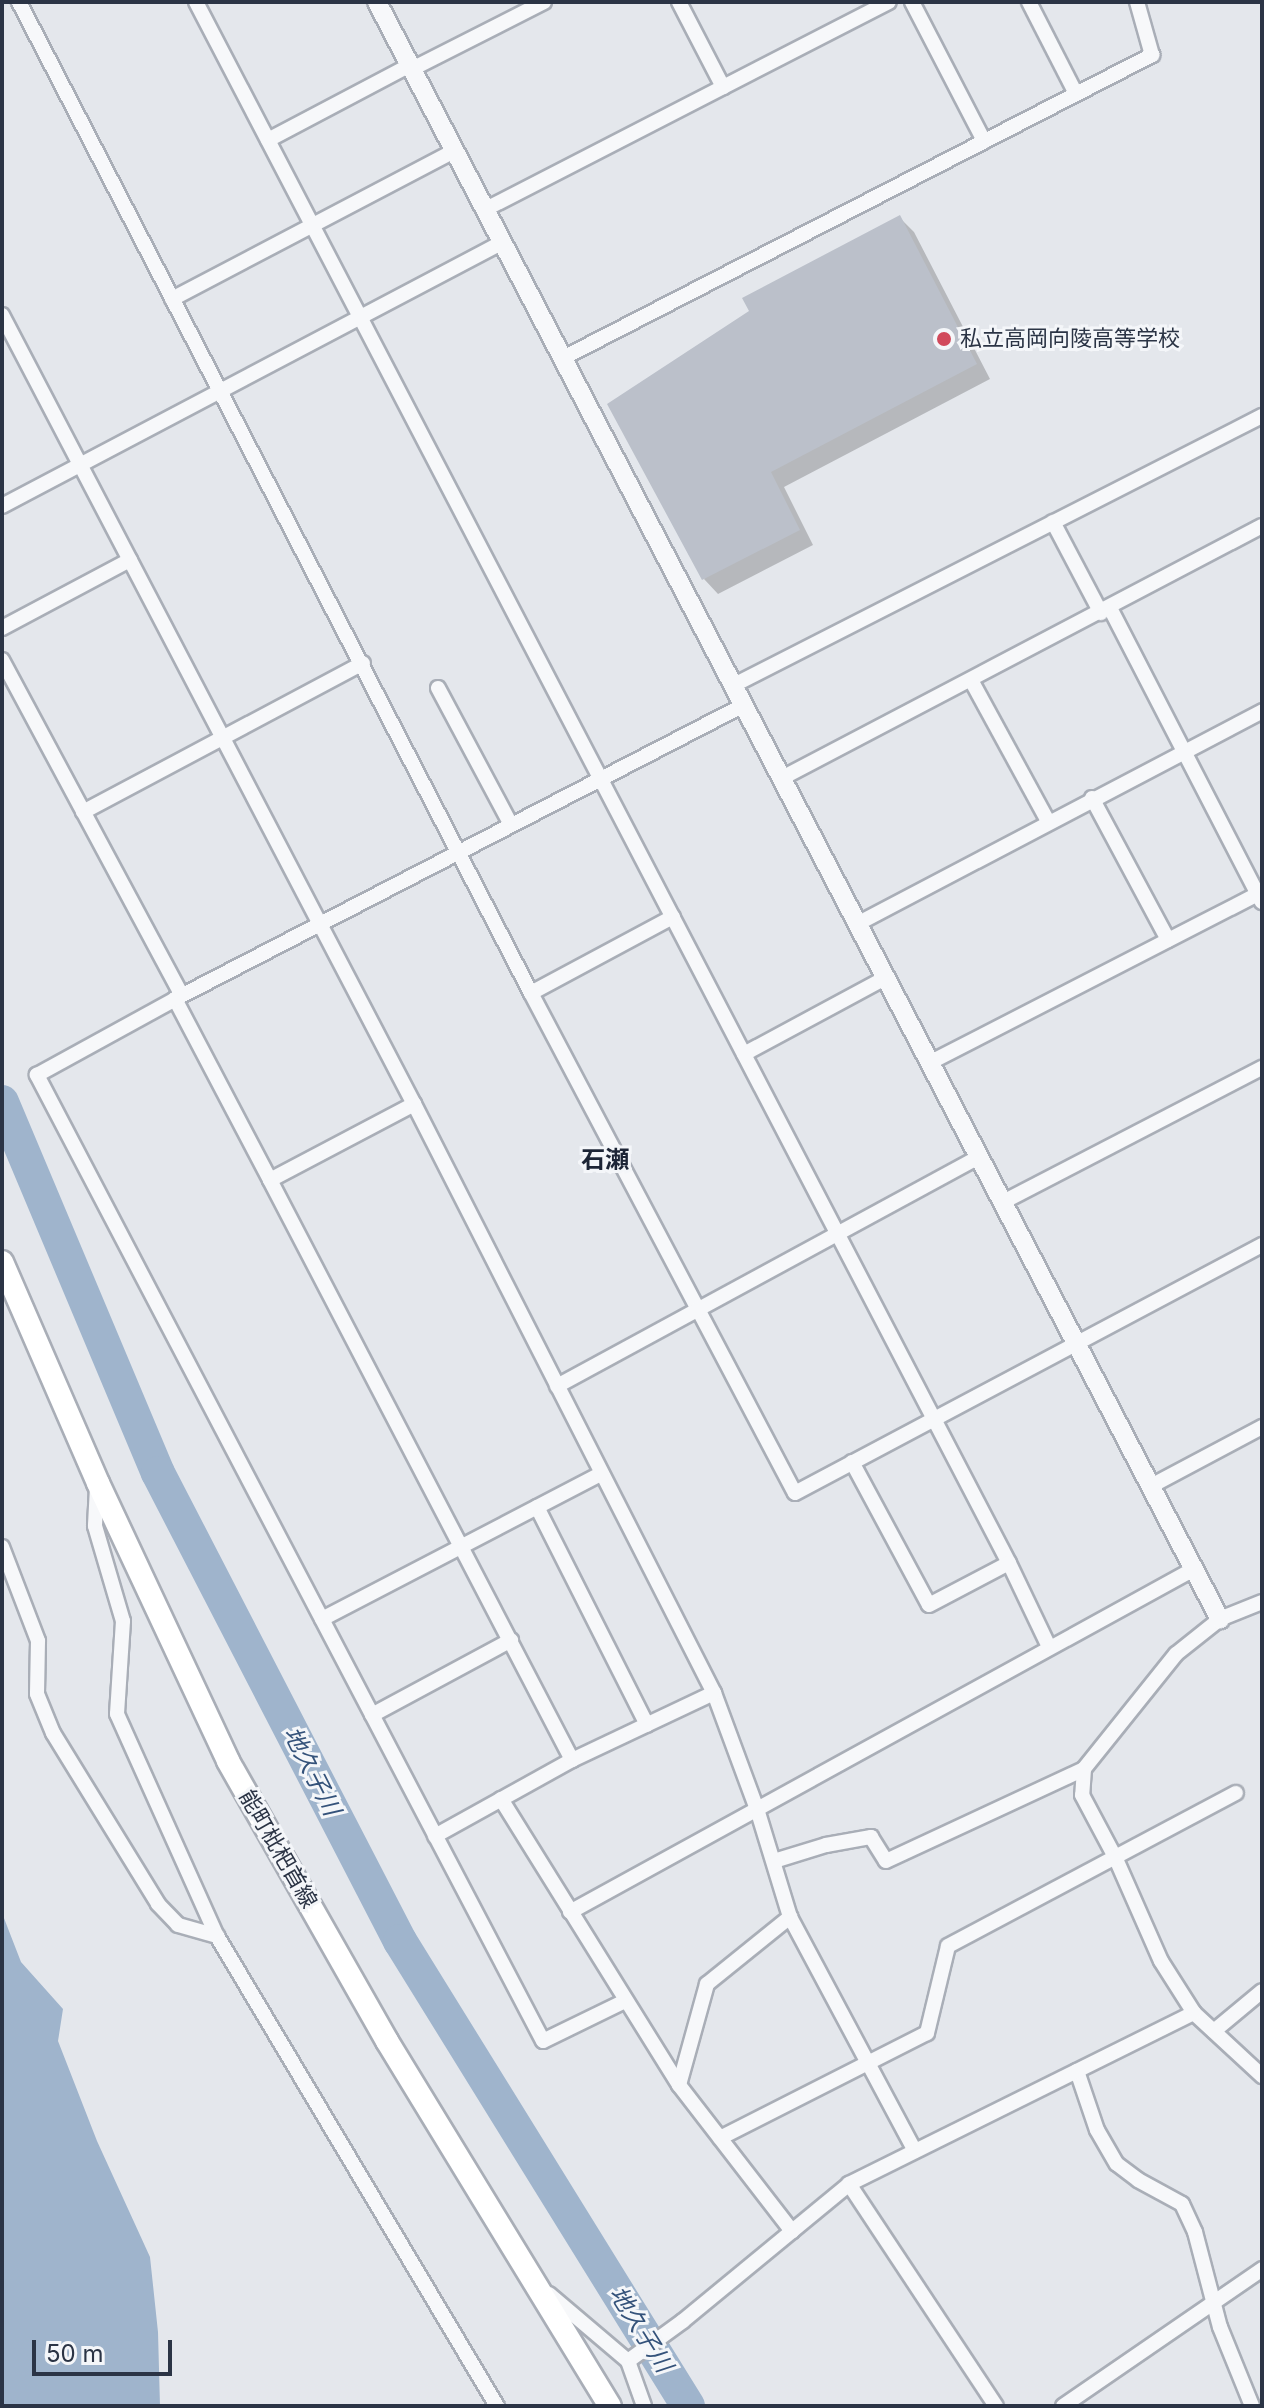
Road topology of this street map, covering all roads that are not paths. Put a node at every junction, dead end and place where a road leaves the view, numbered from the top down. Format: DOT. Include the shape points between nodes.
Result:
graph roads {
  1 [pos="19,2"];
  2 [pos="196,2"];
  3 [pos="377,2"];
  4 [pos="544,2"];
  5 [pos="679,2"];
  6 [pos="889,2"];
  7 [pos="912,2"];
  8 [pos="1029,2"];
  9 [pos="1137,2"];
  10 [pos="411,67"];
  11 [pos="723,87"];
  12 [pos="1076,94"];
  13 [pos="268,140"];
  14 [pos="984,141"];
  15 [pos="454,151"];
  16 [pos="484,210"];
  17 [pos="312,225"];
  18 [pos="501,243"];
  19 [pos="172,299"];
  20 [pos="2,315"];
  21 [pos="360,317"];
  22 [pos="561,359"];
  23 [pos="220,393"];
  24 [pos="1262,416"];
  25 [pos="79,465"];
  26 [pos="2,506"];
  27 [pos="1053,522"];
  28 [pos="1260,532"];
  29 [pos="130,560"];
  30 [pos="1105,610"];
  31 [pos="2,628"];
  32 [pos="2,660"];
  33 [pos="363,663"];
  34 [pos="971,680"];
  35 [pos="734,685"];
  36 [pos="438,688"];
  37 [pos="744,705"];
  38 [pos="1262,711"];
  39 [pos="224,740"];
  40 [pos="1185,749"];
  41 [pos="602,777"];
  42 [pos="782,778"];
  43 [pos="1092,798"];
  44 [pos="83,812"];
  45 [pos="1048,821"];
  46 [pos="511,825"];
  47 [pos="460,852"];
  48 [pos="1261,896"];
  49 [pos="673,917"];
  50 [pos="857,924"];
  51 [pos="321,925"];
  52 [pos="1168,940"];
  53 [pos="885,978"];
  54 [pos="531,993"];
  55 [pos="178,997"];
  56 [pos="744,1054"];
  57 [pos="929,1063"];
  58 [pos="1262,1068"];
  59 [pos="414,1104"];
  60 [pos="978,1157"];
  61 [pos="270,1180"];
  62 [pos="1003,1202"];
  63 [pos="839,1234"];
  64 [pos="1262,1245"];
  65 [pos="2,1262"];
  66 [pos="701,1311"];
  67 [pos="1076,1343"];
  68 [pos="557,1386"];
  69 [pos="933,1417"];
  70 [pos="1262,1427"];
  71 [pos="852,1462"];
  72 [pos="600,1474"];
  73 [pos="98,1483"];
  74 [pos="1151,1486"];
  75 [pos="537,1507"];
  76 [pos="2,1547"];
  77 [pos="460,1548"];
  78 [pos="1009,1563"];
  79 [pos="1194,1569"];
  80 [pos="1262,1602"];
  81 [pos="322,1619"];
  82 [pos="1220,1619"];
  83 [pos="511,1640"];
  84 [pos="1049,1647"];
  85 [pos="714,1693"];
  86 [pos="372,1715"];
  87 [pos="647,1725"];
  88 [pos="572,1760"];
  89 [pos="1084,1769"];
  90 [pos="1236,1793"];
  91 [pos="501,1799"];
  92 [pos="757,1809"];
  93 [pos="435,1836"];
  94 [pos="1116,1859"];
  95 [pos="774,1861"];
  96 [pos="570,1912"];
  97 [pos="790,1917"];
  98 [pos="217,1936"];
  99 [pos="1262,1991"];
  100 [pos="625,2001"];
  101 [pos="1194,2013"];
  102 [pos="1214,2031"];
  103 [pos="869,2065"];
  104 [pos="1077,2071"];
  105 [pos="1262,2076"];
  106 [pos="679,2085"];
  107 [pos="720,2138"];
  108 [pos="915,2151"];
  109 [pos="849,2184"];
  110 [pos="792,2231"];
  111 [pos="1262,2269"];
  112 [pos="528,2277"];
  113 [pos="1213,2302"];
  114 [pos="628,2361"];
  115 [pos="497,2406"];
  116 [pos="610,2406"];
  117 [pos="644,2406"];
  118 [pos="996,2406"];
  119 [pos="1063,2406"];
  120 [pos="1252,2406"];
  1 -- 19 [label="street"];
  2 -- 13 [label="street"];
  3 -- 10 [label="street"];
  4 -- 10 [label="street"];
  5 -- 11 [label="street"];
  6 -- 11 [label="street"];
  7 -- 14 [label="street"];
  8 -- 12 [label="street"];
  9 -- 12 [label="street" via="1152,55"];
  10 -- 13 [label="street"];
  10 -- 15 [label="street"];
  11 -- 16 [label="street"];
  12 -- 14 [label="street"];
  13 -- 17 [label="street"];
  14 -- 22 [label="street"];
  15 -- 16 [label="street"];
  15 -- 17 [label="street"];
  16 -- 18 [label="street"];
  17 -- 19 [label="street"];
  17 -- 21 [label="street"];
  18 -- 21 [label="street"];
  18 -- 22 [label="street"];
  19 -- 23 [label="street"];
  20 -- 25 [label="street"];
  21 -- 23 [label="street"];
  21 -- 41 [label="street"];
  22 -- 35 [label="street"];
  23 -- 25 [label="street"];
  23 -- 33 [label="street"];
  24 -- 27 [label="street"];
  25 -- 26 [label="street"];
  25 -- 29 [label="street"];
  27 -- 30 [label="street"];
  27 -- 35 [label="street"];
  28 -- 30 [label="street"];
  29 -- 31 [label="street"];
  29 -- 39 [label="street"];
  30 -- 34 [label="street"];
  30 -- 40 [label="street"];
  32 -- 44 [label="street"];
  33 -- 39 [label="street"];
  33 -- 47 [label="street"];
  34 -- 42 [label="street"];
  34 -- 45 [label="street"];
  35 -- 37 [label="street"];
  36 -- 46 [label="street"];
  37 -- 41 [label="street"];
  37 -- 42 [label="street"];
  38 -- 40 [label="street"];
  39 -- 44 [label="street"];
  39 -- 51 [label="street"];
  40 -- 43 [label="street"];
  40 -- 48 [label="street"];
  41 -- 46 [label="street"];
  41 -- 49 [label="street"];
  42 -- 50 [label="street"];
  43 -- 45 [label="street"];
  43 -- 52 [label="street"];
  44 -- 55 [label="street"];
  45 -- 50 [label="street"];
  46 -- 47 [label="street"];
  47 -- 51 [label="street"];
  47 -- 54 [label="street"];
  48 -- 52 [label="street"];
  49 -- 54 [label="street"];
  49 -- 56 [label="street"];
  50 -- 53 [label="street"];
  51 -- 55 [label="street"];
  51 -- 59 [label="street"];
  52 -- 57 [label="street"];
  53 -- 56 [label="street"];
  53 -- 57 [label="street"];
  54 -- 66 [label="street"];
  55 -- 61 [label="street"];
  55 -- 81 [label="street" via="37,1075"];
  56 -- 63 [label="street"];
  57 -- 60 [label="street"];
  58 -- 62 [label="street"];
  59 -- 61 [label="street"];
  59 -- 68 [label="street"];
  60 -- 62 [label="street"];
  60 -- 63 [label="street"];
  61 -- 77 [label="street"];
  62 -- 67 [label="street"];
  63 -- 66 [label="street"];
  63 -- 69 [label="street"];
  64 -- 67 [label="street"];
  65 -- 73 [label="main road, 能町枇杷首線"];
  66 -- 68 [label="street"];
  66 -- 71 [label="street" via="795,1493"];
  67 -- 69 [label="street"];
  67 -- 74 [label="street"];
  68 -- 72 [label="street"];
  69 -- 71 [label="street"];
  69 -- 78 [label="street"];
  70 -- 74 [label="street"];
  71 -- 78 [label="street" via="929,1605"];
  72 -- 75 [label="street"];
  72 -- 85 [label="street"];
  73 -- 98 [label="street" via="95,1526 123,1621 117,1714"];
  73 -- 112 [label="main road, 能町枇杷首線" via="228,1761"];
  74 -- 79 [label="street"];
  75 -- 77 [label="street"];
  75 -- 87 [label="street"];
  76 -- 98 [label="street" via="38,1641 37,1694 53,1733 158,1904 178,1925"];
  77 -- 81 [label="street"];
  77 -- 83 [label="street"];
  78 -- 84 [label="street"];
  79 -- 82 [label="street"];
  79 -- 84 [label="street"];
  80 -- 82 [label="street"];
  81 -- 86 [label="street"];
  82 -- 89 [label="street" via="1176,1654"];
  83 -- 86 [label="street"];
  83 -- 88 [label="street"];
  84 -- 92 [label="street"];
  85 -- 87 [label="street"];
  85 -- 92 [label="street"];
  86 -- 93 [label="street"];
  87 -- 88 [label="street"];
  88 -- 91 [label="street"];
  89 -- 94 [label="street" via="1082,1795"];
  89 -- 95 [label="street" via="886,1861 871,1837"];
  90 -- 94 [label="street"];
  91 -- 93 [label="street"];
  91 -- 96 [label="street"];
  92 -- 95 [label="street"];
  92 -- 96 [label="street"];
  93 -- 100 [label="street" via="543,2041"];
  94 -- 101 [label="street" via="1161,1961"];
  94 -- 103 [label="street" via="948,1946 927,2033"];
  95 -- 97 [label="street"];
  96 -- 100 [label="street"];
  97 -- 103 [label="street"];
  97 -- 106 [label="street" via="707,1984"];
  98 -- 115 [label="street"];
  99 -- 102 [label="street"];
  100 -- 106 [label="street"];
  101 -- 102 [label="street"];
  101 -- 104 [label="street"];
  102 -- 105 [label="street"];
  103 -- 107 [label="street"];
  103 -- 108 [label="street"];
  104 -- 108 [label="street"];
  104 -- 113 [label="street" via="1097,2130 1117,2164 1182,2204"];
  106 -- 107 [label="street"];
  107 -- 110 [label="street"];
  108 -- 109 [label="street"];
  109 -- 110 [label="street"];
  109 -- 118 [label="street"];
  110 -- 114 [label="street"];
  111 -- 113 [label="street"];
  112 -- 114 [label="street"];
  112 -- 116 [label="main road, 能町枇杷首線"];
  113 -- 119 [label="street"];
  113 -- 120 [label="street"];
  114 -- 117 [label="street"];
}
